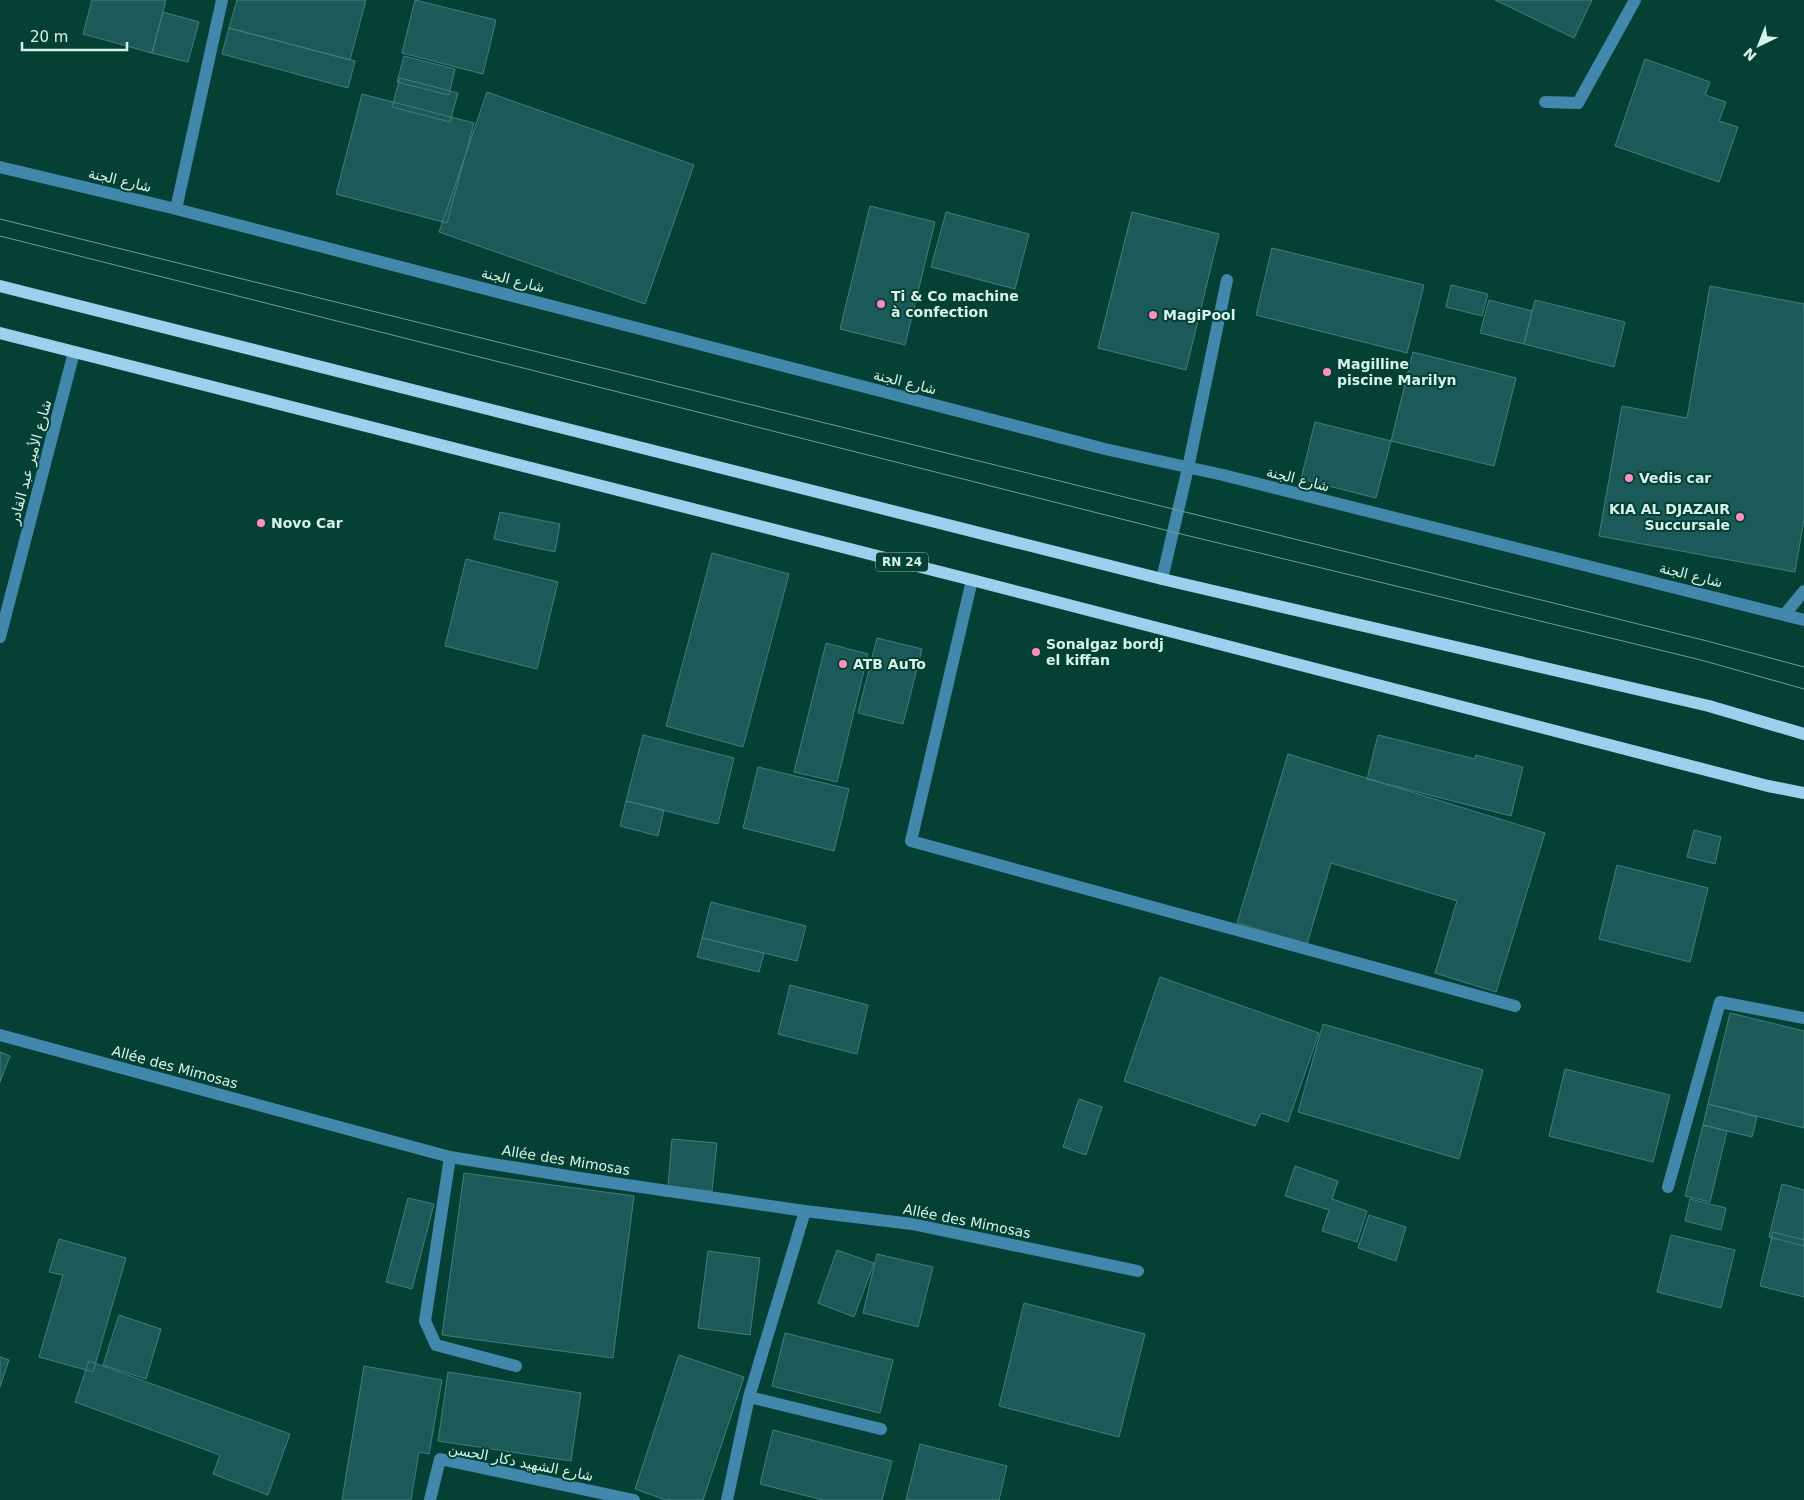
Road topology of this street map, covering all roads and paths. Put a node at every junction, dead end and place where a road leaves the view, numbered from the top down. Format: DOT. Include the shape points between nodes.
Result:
graph roads {
  1 [pos="222,0"];
  2 [pos="1635,0"];
  3 [pos="1545,102"];
  4 [pos="0,167"];
  5 [pos="176,209"];
  6 [pos="1227,280"];
  7 [pos="0,286"];
  8 [pos="0,333"];
  9 [pos="74,352"];
  10 [pos="1188,468"];
  11 [pos="1162,579"];
  12 [pos="972,580"];
  13 [pos="1804,591"];
  14 [pos="1785,614"];
  15 [pos="1804,620"];
  16 [pos="0,637"];
  17 [pos="1804,734"];
  18 [pos="1804,793"];
  19 [pos="1515,1006"];
  20 [pos="1804,1018"];
  21 [pos="0,1035"];
  22 [pos="450,1157"];
  23 [pos="1668,1187"];
  24 [pos="805,1211"];
  25 [pos="1138,1271"];
  26 [pos="516,1366"];
  27 [pos="750,1397"];
  28 [pos="882,1429"];
  29 [pos="614,1498"];
  30 [pos="430,1500"];
  31 [pos="634,1500"];
  32 [pos="727,1500"];
  1 -- 5 [label="street"];
  2 -- 3 [label="street" via="1578,103"];
  4 -- 5 [label="street, شارع الجنة"];
  5 -- 10 [label="street, شارع الجنة"];
  6 -- 10 [label="street"];
  7 -- 11 [label="main road"];
  8 -- 9 [label="main road, RN 24"];
  9 -- 12 [label="main road, RN 24"];
  9 -- 16 [label="street, شارع الأمير عبد القادر"];
  10 -- 11 [label="street"];
  10 -- 14 [label="street, شارع الجنة"];
  11 -- 17 [label="main road" via="1709,706"];
  12 -- 18 [label="main road, RN 24"];
  12 -- 19 [label="street" via="911,841"];
  13 -- 14 [label="street"];
  14 -- 15 [label="street, شارع الجنة"];
  20 -- 23 [label="street" via="1720,1002"];
  21 -- 22 [label="street, Allée des Mimosas"];
  22 -- 24 [label="street, Allée des Mimosas"];
  22 -- 26 [label="street" via="426,1321 436,1345"];
  24 -- 25 [label="street, Allée des Mimosas" via="912,1224"];
  24 -- 27 [label="street"];
  27 -- 28 [label="street"];
  27 -- 32 [label="street"];
  29 -- 30 [label="street, شارع الشهيد دكار الحسن" via="440,1459"];
  29 -- 31 [label="street, شارع الشهيد دكار الحسن"];
}
